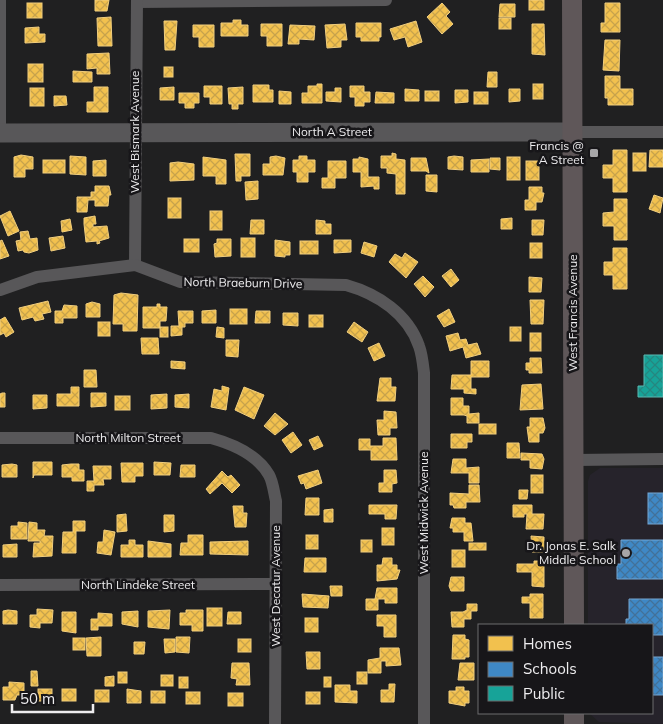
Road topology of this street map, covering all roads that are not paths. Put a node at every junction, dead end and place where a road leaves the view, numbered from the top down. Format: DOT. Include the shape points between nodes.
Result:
graph roads {
  1 [pos="0,0"];
  2 [pos="280,0"];
  3 [pos="386,0"];
  4 [pos="572,0"];
  5 [pos="136,1"];
  6 [pos="572,132"];
  7 [pos="663,132"];
  8 [pos="0,133"];
  9 [pos="135,133"];
  10 [pos="135,265"];
  11 [pos="0,290"];
  12 [pos="395,311"];
  13 [pos="0,438"];
  14 [pos="252,456"];
  15 [pos="574,460"];
  16 [pos="663,460"];
  17 [pos="276,584"];
  18 [pos="0,585"];
  19 [pos="574,624"];
  20 [pos="275,724"];
  21 [pos="424,724"];
  1 -- 8 [label="street"];
  2 -- 3 [label="street"];
  2 -- 5 [label="street"];
  4 -- 6 [label="main road, West Francis Avenue"];
  5 -- 9 [label="street, West Bismark Avenue"];
  6 -- 7 [label="street, North A Street"];
  6 -- 9 [label="street, North A Street"];
  6 -- 15 [label="main road, West Francis Avenue"];
  8 -- 9 [label="street, North A Street"];
  9 -- 10 [label="street, West Bismark Avenue"];
  10 -- 11 [label="street, North Braeburn Drive" via="37,278"];
  10 -- 12 [label="street, North Braeburn Drive" via="180,282 346,285 363,290"];
  12 -- 21 [label="street, West Midwick Avenue" via="409,326 420,346 424,373"];
  13 -- 14 [label="street, North Milton Street" via="211,438"];
  14 -- 17 [label="street, West Decatur Avenue" via="269,475 276,501"];
  15 -- 16 [label="street"];
  15 -- 19 [label="main road, West Francis Avenue"];
  17 -- 18 [label="street, North Lindeke Street"];
  17 -- 20 [label="street, West Decatur Avenue"];
}
